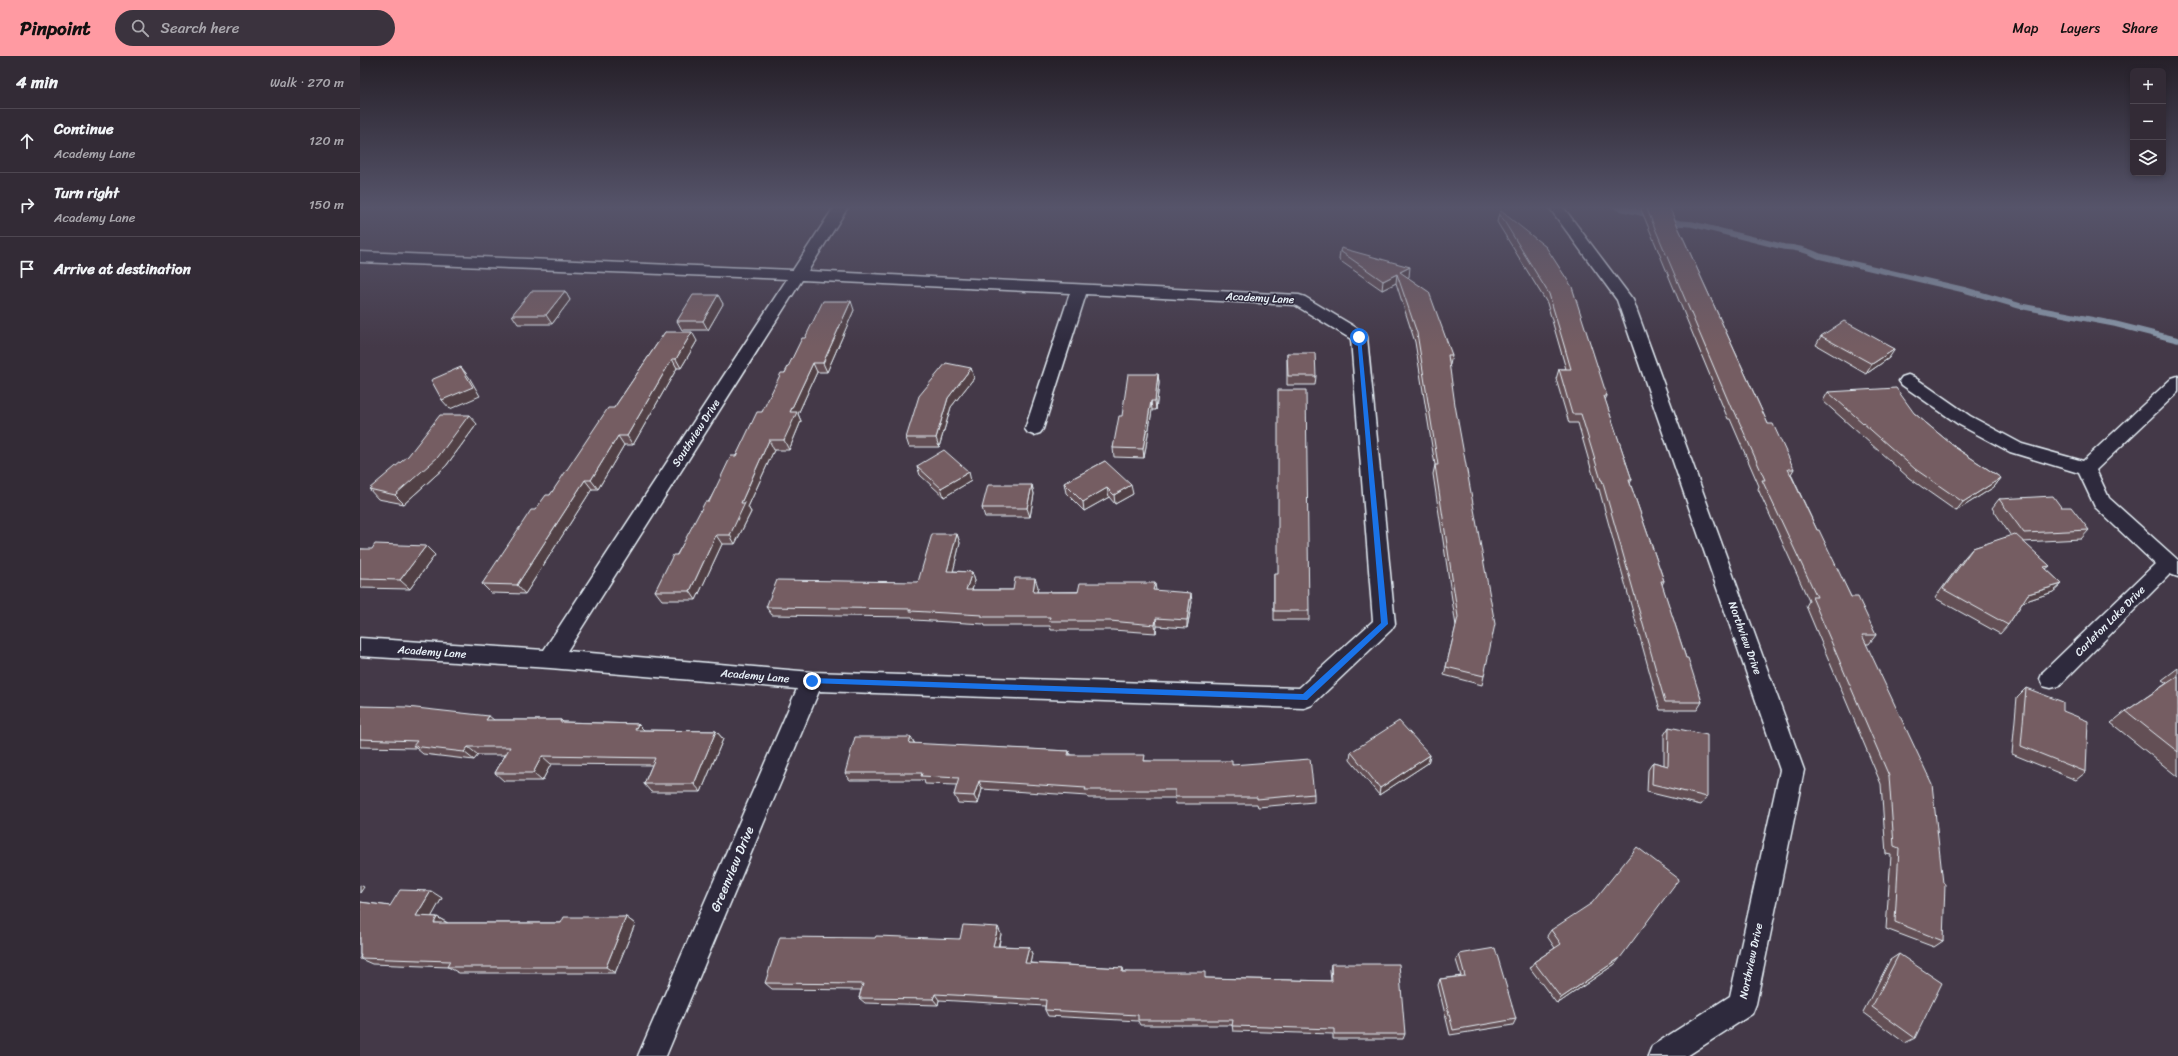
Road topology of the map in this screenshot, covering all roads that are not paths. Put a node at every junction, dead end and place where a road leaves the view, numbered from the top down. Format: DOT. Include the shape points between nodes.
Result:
graph roads {
  1 [pos="811,254"];
  2 [pos="1591,254"];
  3 [pos="360,257"];
  4 [pos="798,275"];
  5 [pos="1079,290"];
  6 [pos="1908,381"];
  7 [pos="2178,382"];
  8 [pos="1034,429"];
  9 [pos="2086,469"];
  10 [pos="2173,566"];
  11 [pos="360,647"];
  12 [pos="550,659"];
  13 [pos="2051,679"];
  14 [pos="812,681"];
  15 [pos="652,1056"];
  16 [pos="1662,1056"];
  1 -- 4 [label="street, Southview Drive"];
  2 -- 16 [label="street, Northview Drive" via="1625,300 1792,770 1742,1004"];
  3 -- 4 [label="street, Academy Lane"];
  4 -- 5 [label="street, Academy Lane"];
  4 -- 12 [label="street, Southview Drive"];
  5 -- 8 [label="street"];
  5 -- 14 [label="street, Academy Lane" via="1299,300 1359,337 1384,624 1304,698"];
  6 -- 9 [label="street" via="1964,420 2016,448"];
  7 -- 9 [label="street"];
  9 -- 10 [label="street, Carleton Lake Drive" via="2102,502"];
  10 -- 13 [label="street, Carleton Lake Drive"];
  11 -- 12 [label="street, Academy Lane"];
  12 -- 14 [label="street, Academy Lane"];
  14 -- 15 [label="street, Greenview Drive"];
}
